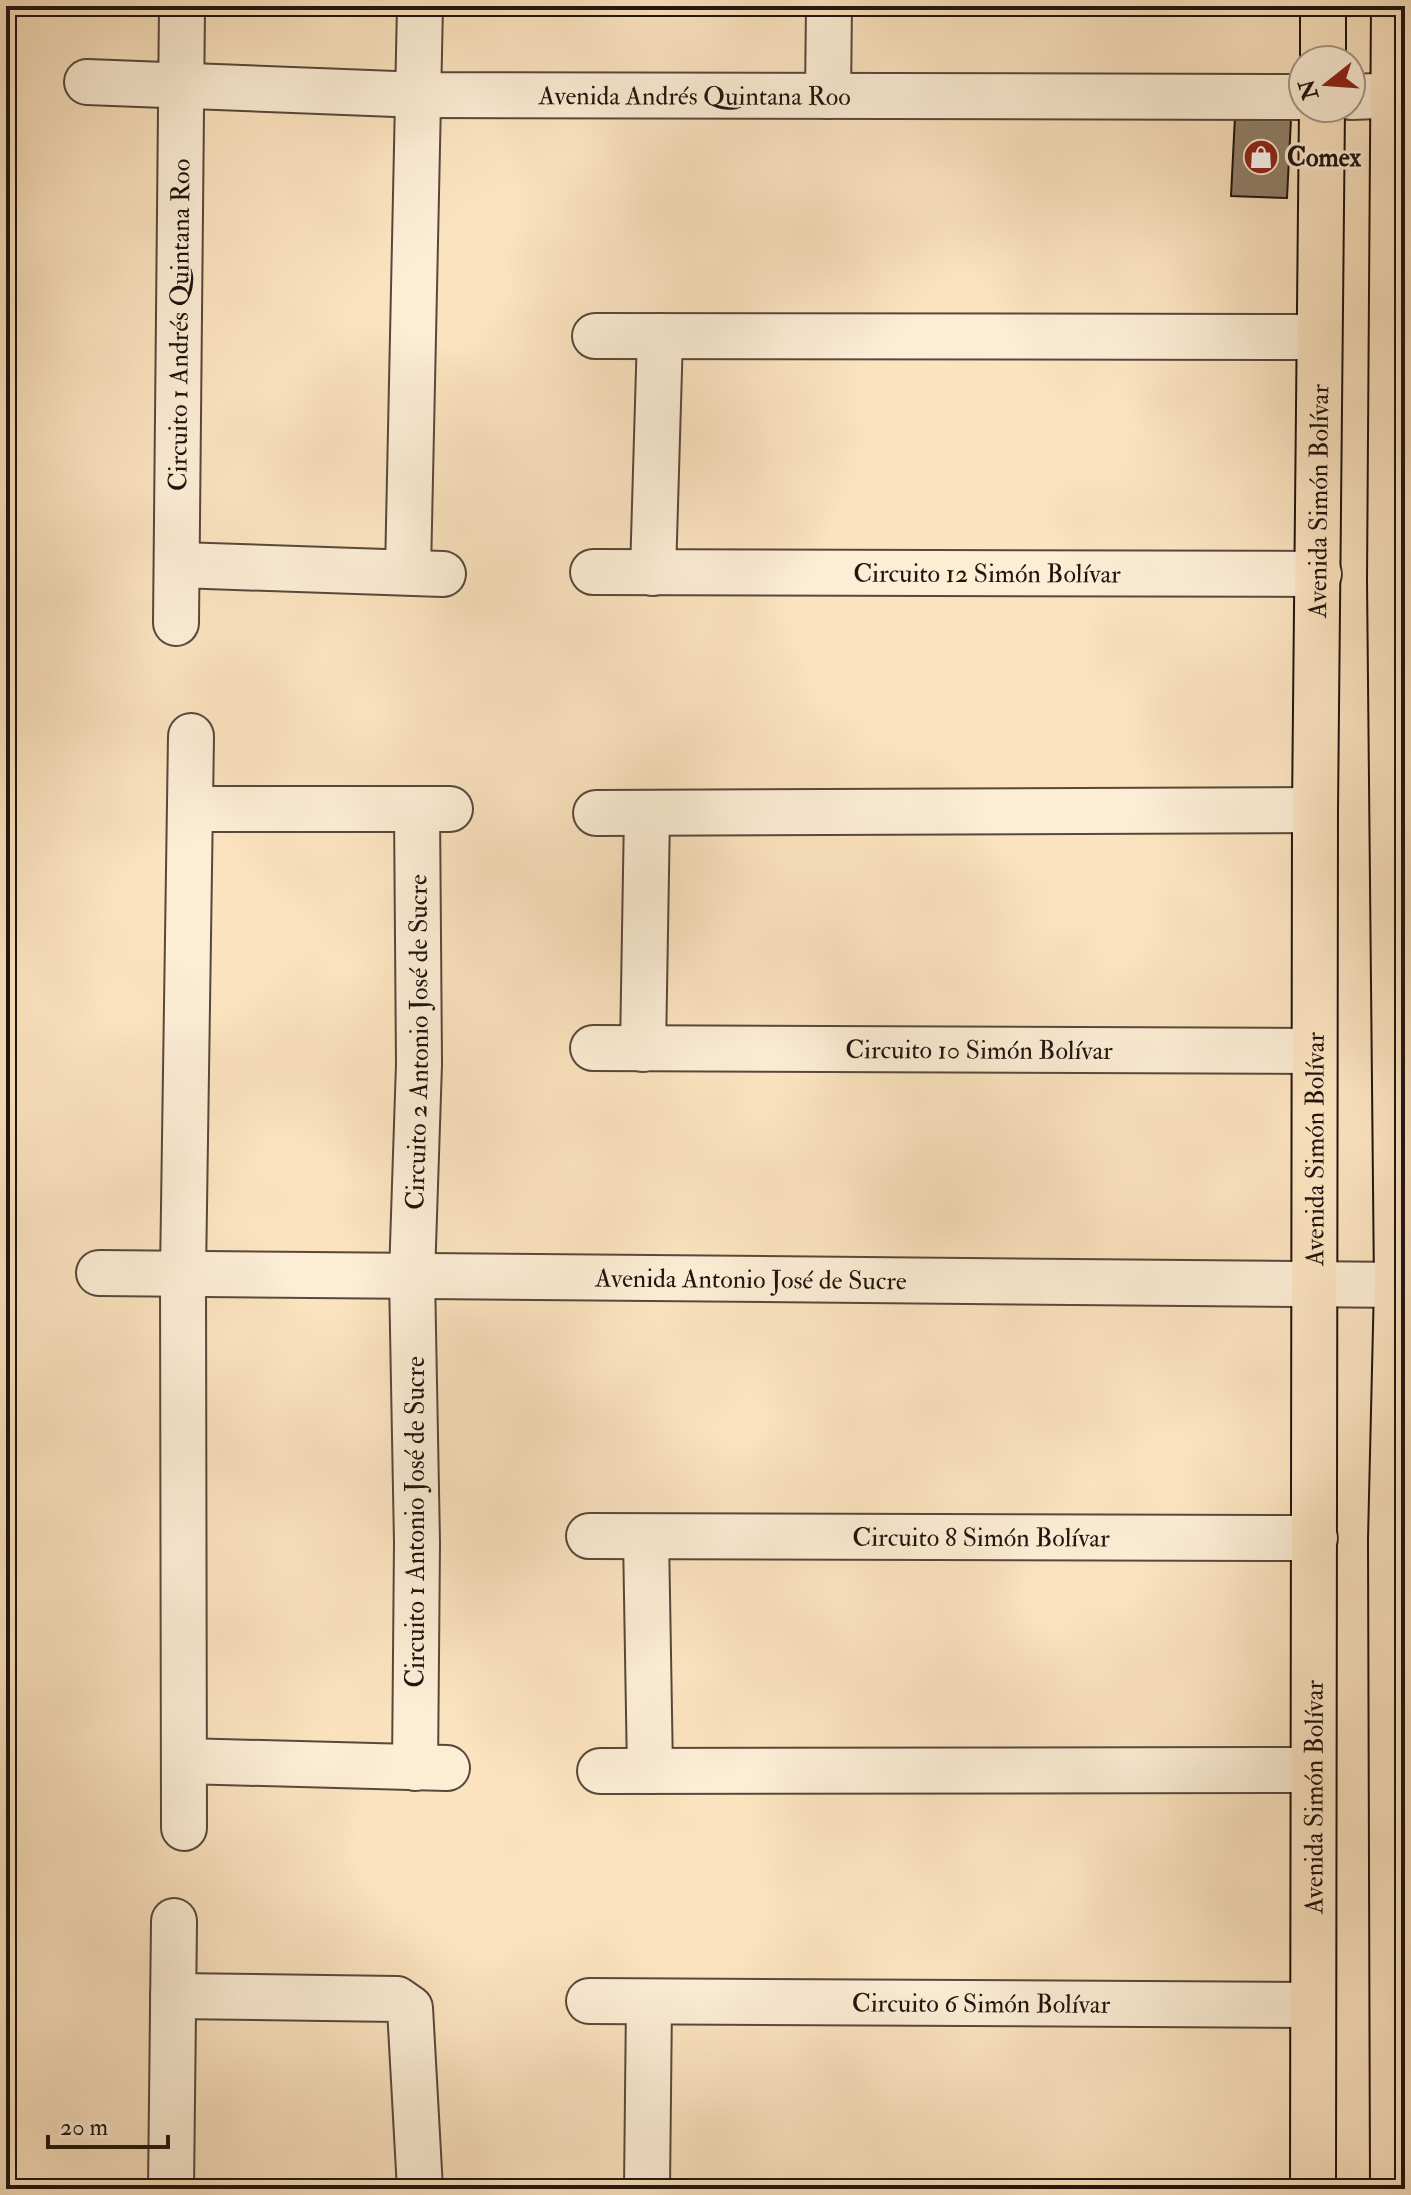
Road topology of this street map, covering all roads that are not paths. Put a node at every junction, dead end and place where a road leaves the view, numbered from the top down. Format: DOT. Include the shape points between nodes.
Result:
graph roads {
  1 [pos="182,6"];
  2 [pos="420,6"];
  3 [pos="829,6"];
  4 [pos="1323,6"];
  5 [pos="1394,6"];
  6 [pos="1323,44"];
  7 [pos="87,82"];
  8 [pos="183,87"];
  9 [pos="421,95"];
  10 [pos="828,96"];
  11 [pos="1383,96"];
  12 [pos="1287,97"];
  13 [pos="1322,124"];
  14 [pos="595,336"];
  15 [pos="660,336"];
  16 [pos="1318,337"];
  17 [pos="1399,346"];
  18 [pos="179,565"];
  19 [pos="593,572"];
  20 [pos="653,573"];
  21 [pos="1319,574"];
  22 [pos="1397,580"];
  23 [pos="176,623"];
  24 [pos="191,736"];
  25 [pos="191,809"];
  26 [pos="1315,810"];
  27 [pos="596,813"];
  28 [pos="647,814"];
  29 [pos="1399,814"];
  30 [pos="1399,1042"];
  31 [pos="593,1048"];
  32 [pos="643,1049"];
  33 [pos="1314,1051"];
  34 [pos="99,1273"];
  35 [pos="183,1274"];
  36 [pos="412,1276"];
  37 [pos="1316,1284"];
  38 [pos="1401,1285"];
  39 [pos="589,1536"];
  40 [pos="646,1537"];
  41 [pos="1315,1538"];
  42 [pos="184,1761"];
  43 [pos="1311,1770"];
  44 [pos="600,1771"];
  45 [pos="650,1771"];
  46 [pos="184,1828"];
  47 [pos="174,1921"];
  48 [pos="173,1996"];
  49 [pos="589,2001"];
  50 [pos="649,2002"];
  51 [pos="1312,2005"];
  52 [pos="171,2189"];
  53 [pos="420,2189"];
  54 [pos="647,2189"];
  55 [pos="1313,2189"];
  56 [pos="1393,2189"];
  1 -- 8 [label="street, Circuito 1 Andrés Quintana Roo"];
  2 -- 9 [label="street"];
  3 -- 10 [label="street"];
  4 -- 6 [label="main road"];
  5 -- 11 [label="main road"];
  7 -- 8 [label="street, Avenida Andrés Quintana Roo"];
  8 -- 9 [label="street, Avenida Andrés Quintana Roo"];
  8 -- 18 [label="street, Circuito 1 Andrés Quintana Roo"];
  9 -- 10 [label="street, Avenida Andrés Quintana Roo"];
  9 -- 18 [label="street" via="426,573"];
  10 -- 12 [label="street, Avenida Andrés Quintana Roo"];
  11 -- 17 [label="main road"];
  13 -- 16 [label="main road, Avenida Simón Bolívar"];
  14 -- 15 [label="street"];
  15 -- 16 [label="street"];
  15 -- 20 [label="street"];
  16 -- 21 [label="main road, Avenida Simón Bolívar"];
  17 -- 22 [label="main road"];
  18 -- 23 [label="street, Circuito 1 Andrés Quintana Roo"];
  19 -- 20 [label="street, Circuito 12 Simón Bolívar"];
  20 -- 21 [label="street, Circuito 12 Simón Bolívar"];
  21 -- 26 [label="main road, Avenida Simón Bolívar"];
  22 -- 29 [label="main road"];
  24 -- 25 [label="street"];
  25 -- 35 [label="street"];
  25 -- 36 [label="street, Circuito 2 Antonio José de Sucre" via="434,809"];
  26 -- 28 [label="street"];
  26 -- 33 [label="main road, Avenida Simón Bolívar"];
  27 -- 28 [label="street"];
  28 -- 32 [label="street"];
  29 -- 30 [label="main road"];
  30 -- 38 [label="main road"];
  31 -- 32 [label="street, Circuito 10 Simón Bolívar"];
  32 -- 33 [label="street, Circuito 10 Simón Bolívar"];
  33 -- 37 [label="main road, Avenida Simón Bolívar"];
  34 -- 35 [label="street, Avenida Antonio José de Sucre"];
  35 -- 36 [label="street, Avenida Antonio José de Sucre"];
  35 -- 42 [label="street"];
  36 -- 37 [label="street, Avenida Antonio José de Sucre"];
  36 -- 42 [label="street, Circuito 1 Antonio José de Sucre" via="417,1543 431,1768"];
  37 -- 38 [label="street, Avenida Antonio José de Sucre"];
  37 -- 41 [label="main road, Avenida Simón Bolívar"];
  38 -- 56 [label="main road" via="1391,1539"];
  39 -- 40 [label="street, Circuito 8 Simón Bolívar"];
  40 -- 41 [label="street, Circuito 8 Simón Bolívar"];
  40 -- 45 [label="street"];
  41 -- 43 [label="main road, Avenida Simón Bolívar"];
  42 -- 46 [label="street"];
  43 -- 45 [label="street"];
  43 -- 51 [label="main road, Avenida Simón Bolívar"];
  44 -- 45 [label="street"];
  47 -- 48 [label="street"];
  48 -- 52 [label="street"];
  48 -- 53 [label="street" via="397,1999 410,2008"];
  49 -- 50 [label="street, Circuito 6 Simón Bolívar"];
  50 -- 51 [label="street, Circuito 6 Simón Bolívar"];
  50 -- 54 [label="street"];
  51 -- 55 [label="main road, Avenida Simón Bolívar"];
}
